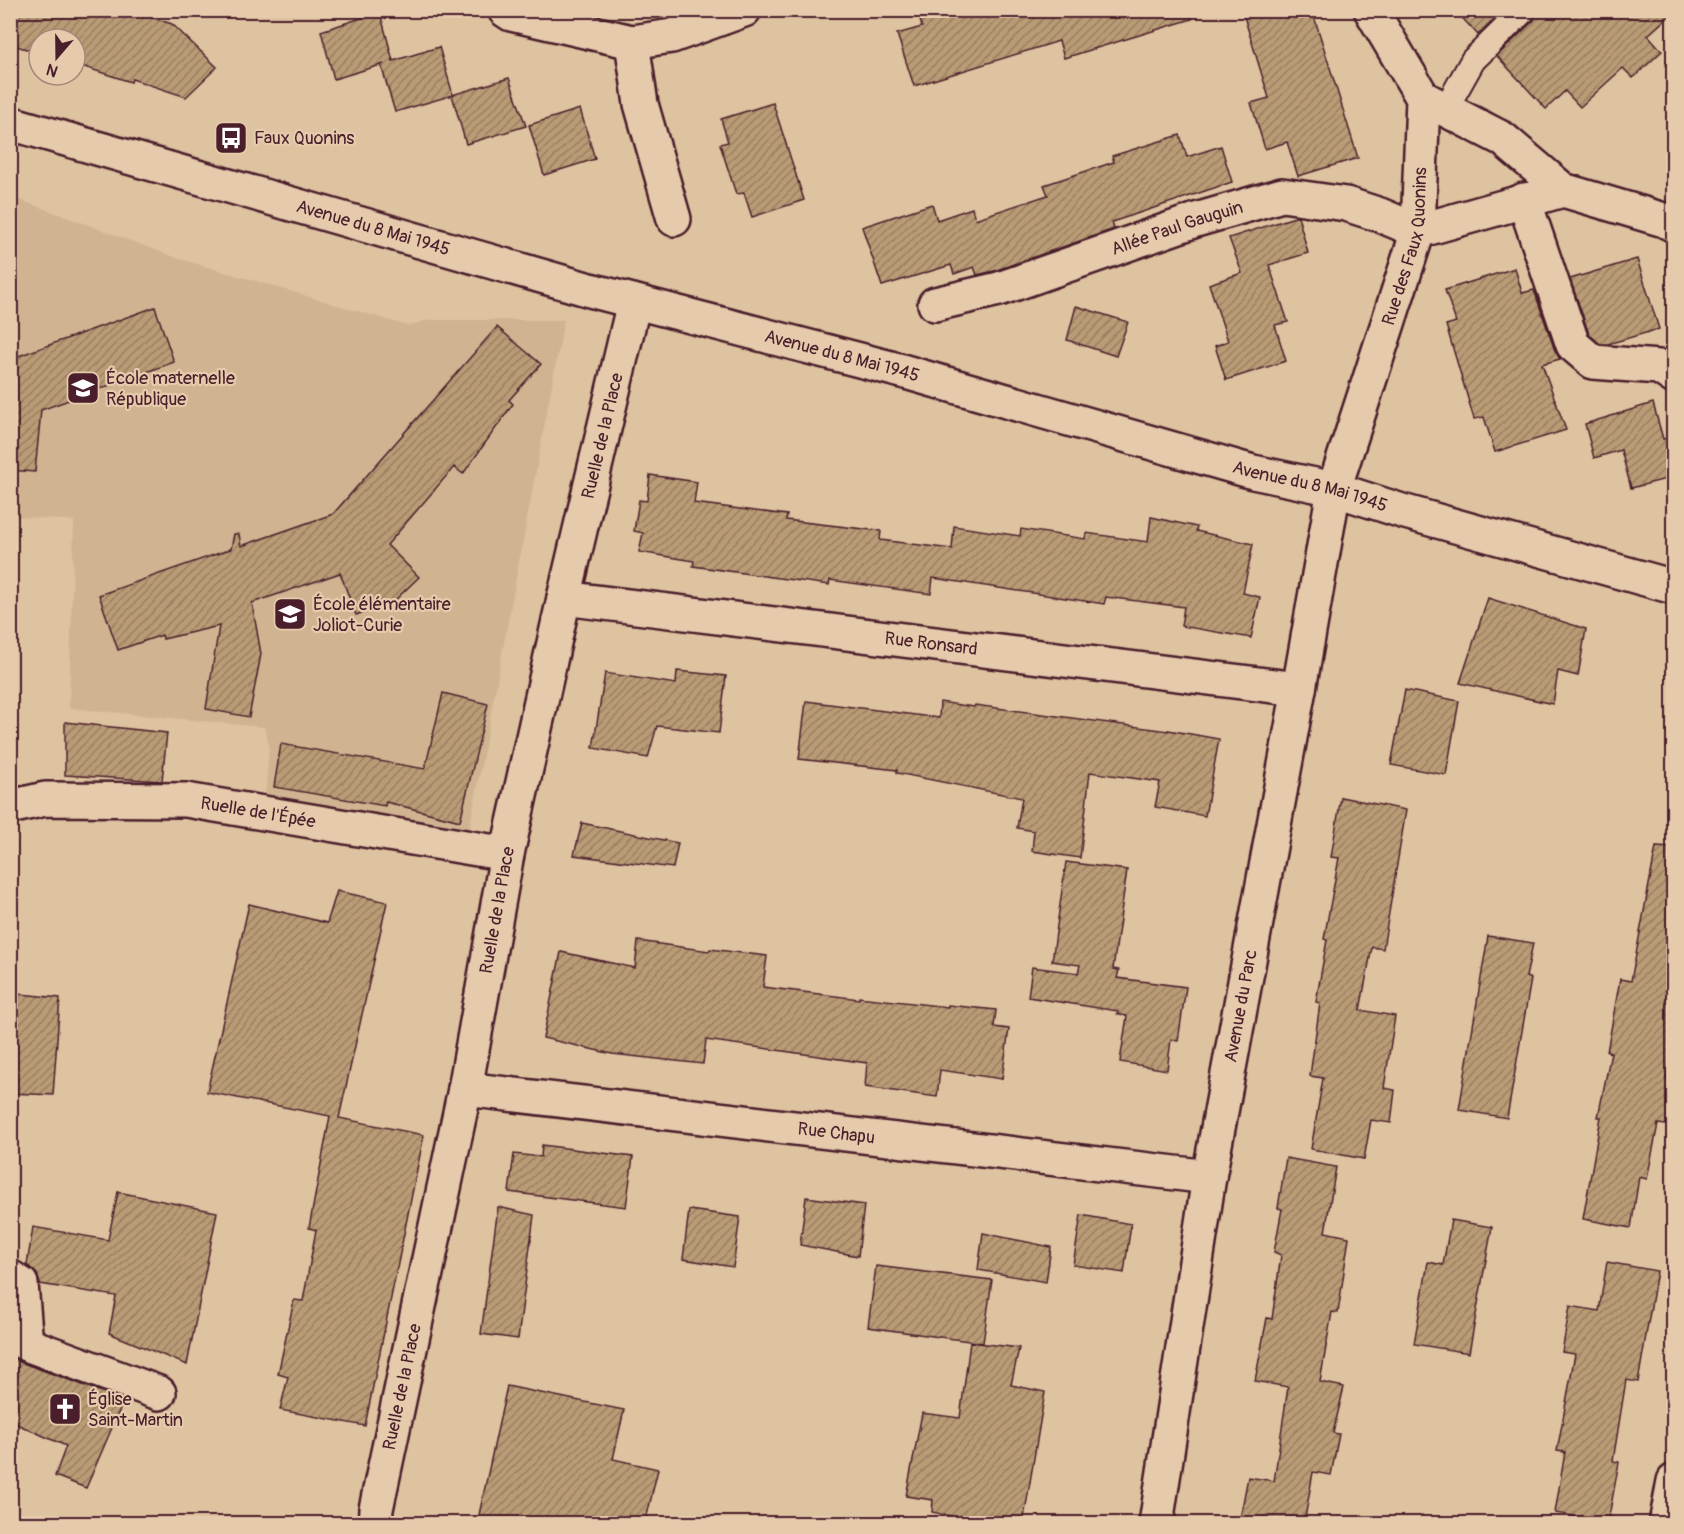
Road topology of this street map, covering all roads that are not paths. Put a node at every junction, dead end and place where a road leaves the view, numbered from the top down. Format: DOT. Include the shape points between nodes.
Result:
graph roads {
  1 [pos="505,10"];
  2 [pos="744,10"];
  3 [pos="1371,10"];
  4 [pos="1524,10"];
  5 [pos="632,42"];
  6 [pos="1434,104"];
  7 [pos="10,123"];
  8 [pos="1563,190"];
  9 [pos="1524,200"];
  10 [pos="674,219"];
  11 [pos="1674,225"];
  12 [pos="1418,231"];
  13 [pos="634,302"];
  14 [pos="935,304"];
  15 [pos="1674,377"];
  16 [pos="1334,489"];
  17 [pos="1674,587"];
  18 [pos="564,597"];
  19 [pos="1299,689"];
  20 [pos="10,807"];
  21 [pos="507,854"];
  22 [pos="465,1089"];
  23 [pos="1209,1177"];
  24 [pos="10,1277"];
  25 [pos="159,1394"];
  26 [pos="1674,1481"];
  27 [pos="375,1524"];
  28 [pos="1156,1524"];
  29 [pos="1666,1524"];
  1 -- 5 [label="street"];
  2 -- 5 [label="street" via="672,36"];
  3 -- 6 [label="street"];
  4 -- 6 [label="lane"];
  5 -- 10 [label="street" via="641,104"];
  6 -- 8 [label="street" via="1503,139"];
  6 -- 12 [label="street, Rue des Faux Quonins"];
  7 -- 13 [label="street, Avenue du 8 Mai 1945"];
  8 -- 9 [label="street"];
  8 -- 11 [label="street"];
  9 -- 12 [label="street"];
  9 -- 15 [label="street" via="1573,345 1593,362 1659,368"];
  12 -- 14 [label="street, Allée Paul Gauguin" via="1346,204 1282,195 1196,220 999,289"];
  12 -- 16 [label="street, Rue des Faux Quonins"];
  13 -- 16 [label="street, Avenue du 8 Mai 1945" via="902,371 1277,478"];
  13 -- 18 [label="street, Ruelle de la Place"];
  16 -- 17 [label="street, Avenue du 8 Mai 1945" via="1402,512"];
  16 -- 19 [label="street, Avenue du Parc"];
  18 -- 19 [label="street, Rue Ronsard"];
  18 -- 21 [label="street, Ruelle de la Place"];
  19 -- 23 [label="street, Avenue du Parc"];
  20 -- 21 [label="street, Ruelle de l'Épée" via="45,799 186,800"];
  21 -- 22 [label="street, Ruelle de la Place"];
  22 -- 23 [label="street, Rue Chapu"];
  22 -- 27 [label="street, Ruelle de la Place"];
  23 -- 28 [label="street, Avenue du Parc"];
  24 -- 25 [label="street" via="21,1284 26,1344"];
  26 -- 29 [label="street"];
}
